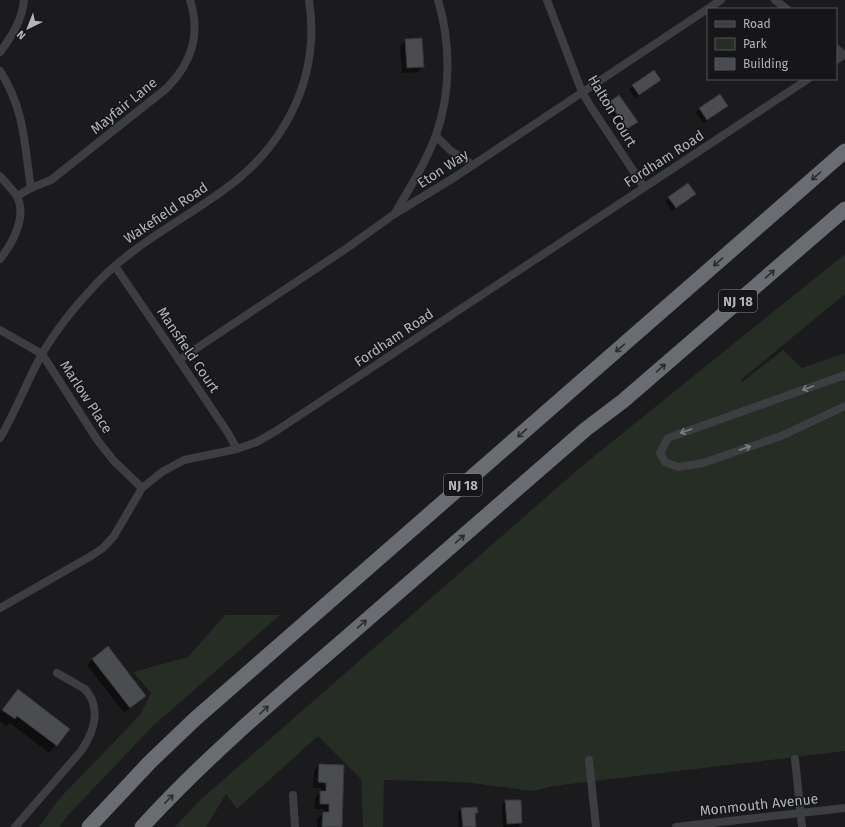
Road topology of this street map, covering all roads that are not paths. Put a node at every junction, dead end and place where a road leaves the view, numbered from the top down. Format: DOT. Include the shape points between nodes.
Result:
graph roads {
  1 [pos="24,0"];
  2 [pos="190,0"];
  3 [pos="310,0"];
  4 [pos="438,0"];
  5 [pos="547,0"];
  6 [pos="721,0"];
  7 [pos="775,0"];
  8 [pos="709,8"];
  9 [pos="786,8"];
  10 [pos="707,9"];
  11 [pos="837,49"];
  12 [pos="0,52"];
  13 [pos="845,55"];
  14 [pos="0,71"];
  15 [pos="806,80"];
  16 [pos="582,92"];
  17 [pos="436,136"];
  18 [pos="845,151"];
  19 [pos="473,164"];
  20 [pos="0,176"];
  21 [pos="644,187"];
  22 [pos="31,188"];
  23 [pos="17,196"];
  24 [pos="845,209"];
  25 [pos="394,215"];
  26 [pos="0,259"];
  27 [pos="115,266"];
  28 [pos="0,330"];
  29 [pos="42,354"];
  30 [pos="179,360"];
  31 [pos="845,375"];
  32 [pos="845,406"];
  33 [pos="0,438"];
  34 [pos="237,449"];
  35 [pos="142,488"];
  36 [pos="0,608"];
  37 [pos="56,673"];
  38 [pos="795,759"];
  39 [pos="589,760"];
  40 [pos="293,795"];
  41 [pos="845,808"];
  42 [pos="800,813"];
  43 [pos="15,827"];
  44 [pos="89,827"];
  45 [pos="142,827"];
  46 [pos="295,827"];
  47 [pos="596,827"];
  48 [pos="676,827"];
  49 [pos="802,827"];
  1 -- 12 [label="street" via="18,25"];
  2 -- 22 [label="street, Mayfair Lane" via="194,14 194,39 189,59 176,79 51,180"];
  3 -- 27 [label="street, Wakefield Road" via="311,42 308,65 292,112 271,146 257,162 225,189 141,245"];
  4 -- 17 [label="street" via="444,25 447,77"];
  5 -- 16 [label="street, Halton Court"];
  6 -- 8 [label="street, Eton Way"];
  7 -- 9 [label="street"];
  10 -- 16 [label="street, Eton Way"];
  11 -- 13 [label="street"];
  14 -- 22 [label="street" via="22,119"];
  15 -- 21 [label="street, Fordham Road"];
  16 -- 19 [label="street, Eton Way"];
  16 -- 21 [label="street, Halton Court"];
  17 -- 19 [label="street" via="450,150"];
  17 -- 25 [label="street"];
  18 -- 44 [label="highway, NJ 18, one-way" via="195,719 149,763"];
  19 -- 25 [label="street, Eton Way"];
  20 -- 23 [label="street"];
  21 -- 34 [label="street, Fordham Road" via="276,431 257,442"];
  22 -- 23 [label="street, Mayfair Lane"];
  23 -- 26 [label="street" via="20,216 15,233"];
  45 -- 24 [label="highway, NJ 18, one-way" via="215,753 280,695 586,429 623,401"];
  25 -- 30 [label="street, Eton Way"];
  27 -- 29 [label="street, Wakefield Road" via="78,304"];
  27 -- 30 [label="street, Mansfield Court"];
  28 -- 29 [label="street, Marlow Place"];
  29 -- 33 [label="street, Wakefield Road"];
  29 -- 35 [label="street, Marlow Place" via="98,441"];
  30 -- 34 [label="street, Mansfield Court"];
  31 -- 32 [label="street, one-way" via="668,438 660,453 665,462 678,467 703,463 781,436"];
  34 -- 35 [label="street, Fordham Road" via="184,460 162,472"];
  35 -- 36 [label="street, Fordham Road" via="120,527 103,548"];
  37 -- 43 [label="street" via="88,693 95,710 92,730 81,751"];
  38 -- 42 [label="street"];
  39 -- 47 [label="street"];
  40 -- 46 [label="street"];
  41 -- 42 [label="street, Monmouth Avenue"];
  42 -- 48 [label="street, Monmouth Avenue"];
  42 -- 49 [label="street"];
}
